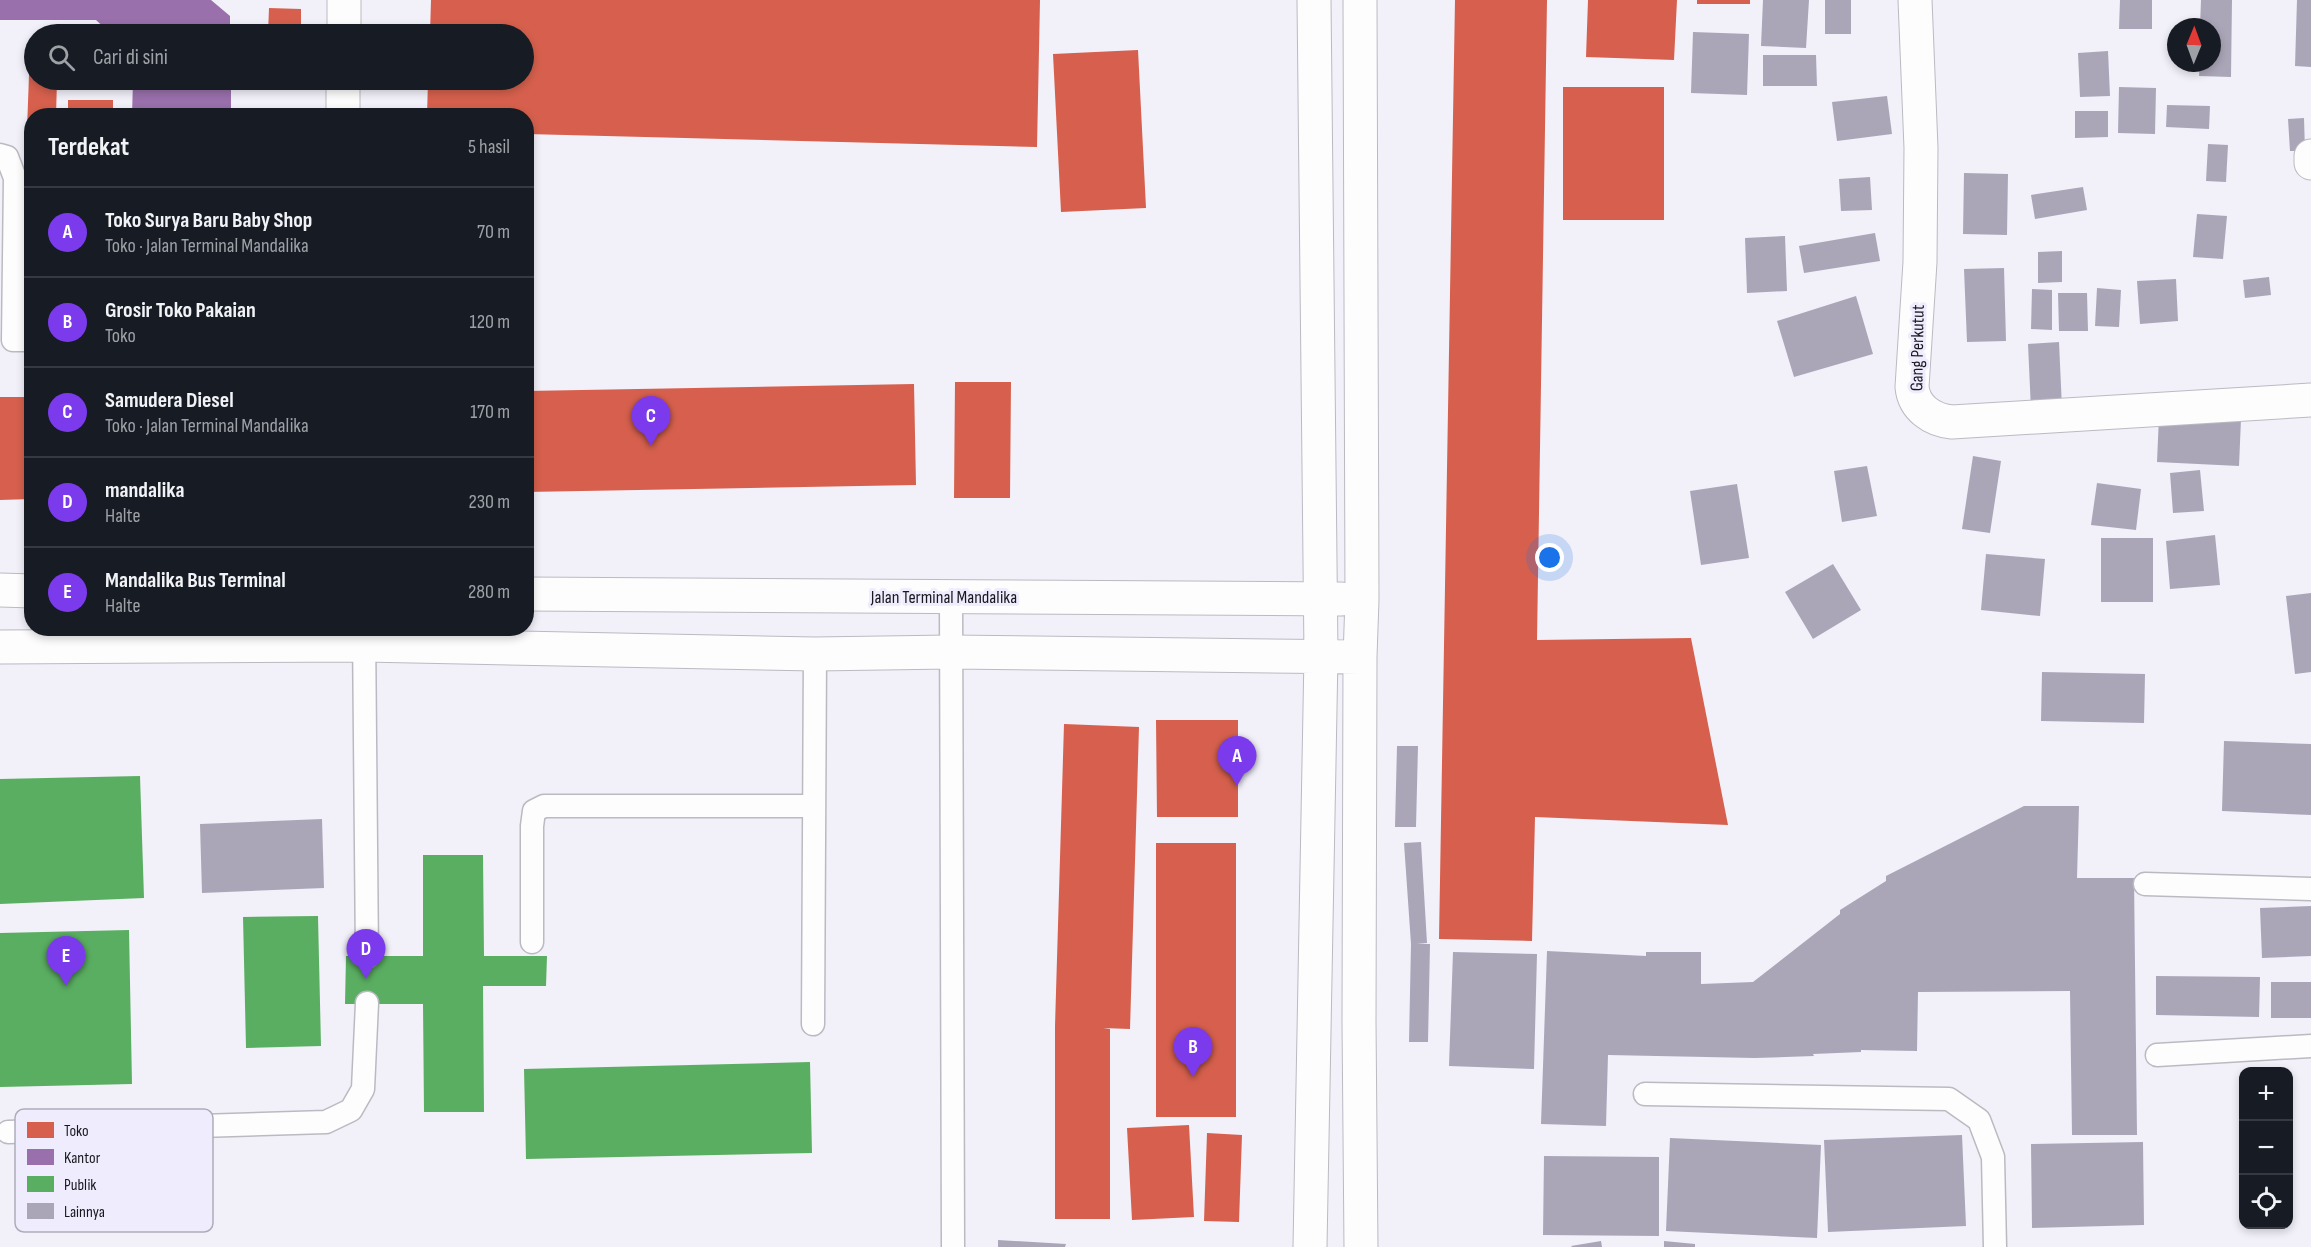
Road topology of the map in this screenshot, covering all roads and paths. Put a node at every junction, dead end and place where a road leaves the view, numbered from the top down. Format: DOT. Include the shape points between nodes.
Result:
graph roads {
  1 [pos="344,0"];
  2 [pos="1314,0"];
  3 [pos="1360,0"];
  4 [pos="1915,0"];
  5 [pos="344,24"];
  6 [pos="344,90"];
  7 [pos="343,108"];
  8 [pos="0,155"];
  9 [pos="2311,156"];
  10 [pos="2311,163"];
  11 [pos="15,340"];
  12 [pos="2311,400"];
  13 [pos="0,590"];
  14 [pos="24,591"];
  15 [pos="534,594"];
  16 [pos="951,597"];
  17 [pos="1320,598"];
  18 [pos="1362,600"];
  19 [pos="351,637"];
  20 [pos="0,647"];
  21 [pos="951,652"];
  22 [pos="815,654"];
  23 [pos="1321,655"];
  24 [pos="1360,657"];
  25 [pos="814,806"];
  26 [pos="2145,884"];
  27 [pos="2311,889"];
  28 [pos="532,942"];
  29 [pos="367,957"];
  30 [pos="367,1004"];
  31 [pos="813,1024"];
  32 [pos="2311,1046"];
  33 [pos="2157,1055"];
  34 [pos="1645,1094"];
  35 [pos="213,1126"];
  36 [pos="8,1132"];
  37 [pos="15,1132"];
  38 [pos="953,1247"];
  39 [pos="1310,1247"];
  40 [pos="1361,1247"];
  41 [pos="1995,1247"];
  1 -- 5 [label="street"];
  2 -- 17 [label="street"];
  3 -- 18 [label="street"];
  4 -- 12 [label="street, Gang Perkutut" via="1921,148 1912,387 1922,409 1952,422"];
  6 -- 7 [label="street"];
  8 -- 11 [label="lane" via="7,157 15,178"];
  9 -- 10 [label="street"];
  13 -- 14 [label="street"];
  15 -- 16 [label="street, Jalan Terminal Mandalika"];
  16 -- 17 [label="street, Jalan Terminal Mandalika"];
  16 -- 21 [label="lane"];
  17 -- 18 [label="street, Jalan Terminal Mandalika"];
  17 -- 23 [label="street"];
  18 -- 24 [label="street"];
  19 -- 20 [label="street"];
  19 -- 22 [label="street"];
  19 -- 29 [label="lane"];
  21 -- 22 [label="street"];
  21 -- 23 [label="street"];
  21 -- 38 [label="lane"];
  22 -- 25 [label="lane"];
  23 -- 24 [label="street"];
  23 -- 39 [label="street"];
  24 -- 40 [label="street"];
  25 -- 28 [label="lane" via="544,806 534,811 532,826"];
  25 -- 31 [label="lane"];
  26 -- 27 [label="lane"];
  30 -- 35 [label="lane" via="363,1089 351,1110 326,1122"];
  32 -- 33 [label="lane"];
  34 -- 41 [label="lane" via="1949,1099 1979,1120 1993,1157"];
  36 -- 37 [label="lane"];
}
